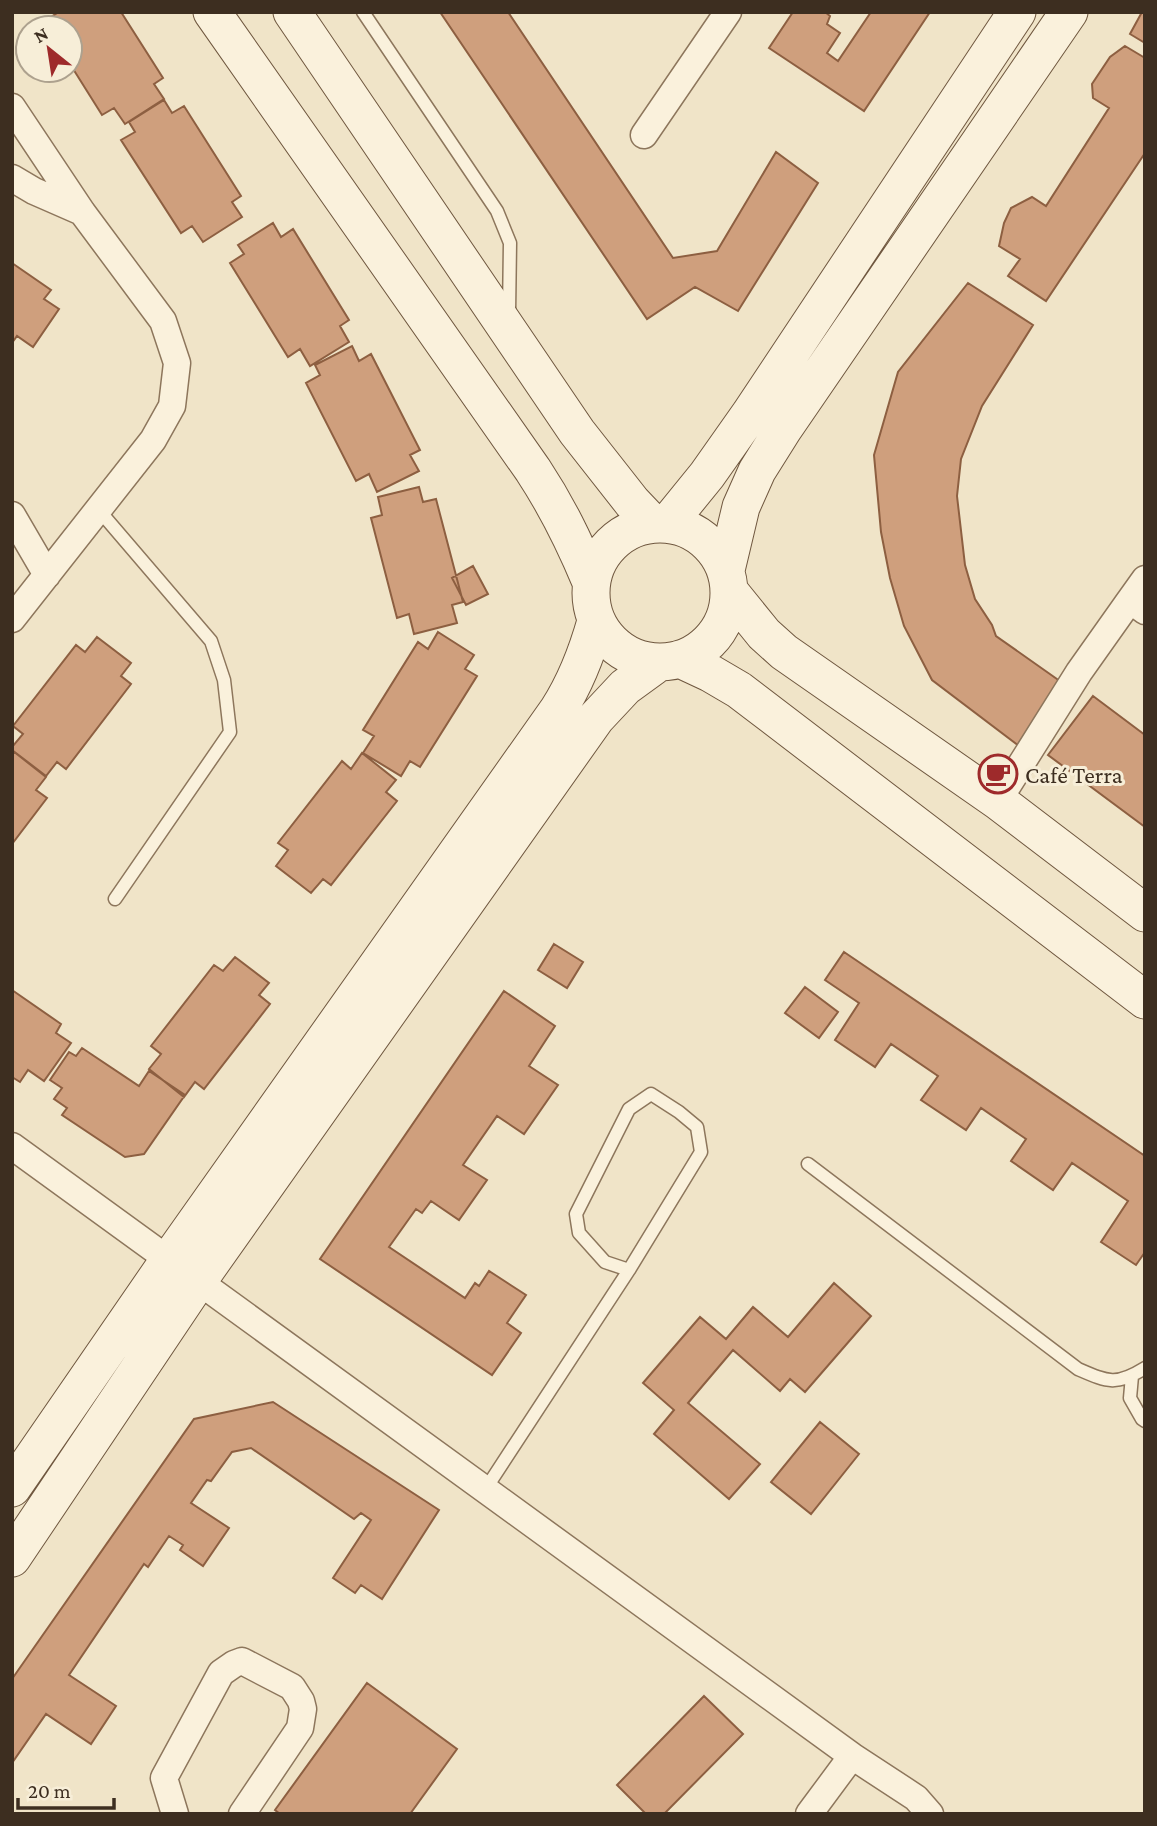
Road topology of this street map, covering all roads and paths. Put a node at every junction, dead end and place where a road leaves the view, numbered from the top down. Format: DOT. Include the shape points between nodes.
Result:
graph roads {
  1 [pos="212,12"];
  2 [pos="292,12"];
  3 [pos="363,12"];
  4 [pos="728,12"];
  5 [pos="1017,12"];
  6 [pos="1069,12"];
  7 [pos="12,107"];
  8 [pos="644,135"];
  9 [pos="12,178"];
  10 [pos="82,212"];
  11 [pos="509,331"];
  12 [pos="98,509"];
  13 [pos="12,516"];
  14 [pos="660,523"];
  15 [pos="47,575"];
  16 [pos="728,581"];
  17 [pos="591,582"];
  18 [pos="1140,597"];
  19 [pos="12,619"];
  20 [pos="596,621"];
  21 [pos="669,661"];
  22 [pos="998,801"];
  23 [pos="116,899"];
  24 [pos="1145,913"];
  25 [pos="1145,1000"];
  26 [pos="12,1146"];
  27 [pos="808,1164"];
  28 [pos="169,1260"];
  29 [pos="629,1270"];
  30 [pos="198,1281"];
  31 [pos="1145,1368"];
  32 [pos="1132,1376"];
  33 [pos="1145,1421"];
  34 [pos="12,1488"];
  35 [pos="485,1490"];
  36 [pos="12,1558"];
  37 [pos="852,1756"];
  38 [pos="175,1814"];
  39 [pos="242,1814"];
  40 [pos="809,1814"];
  41 [pos="930,1814"];
  1 -- 17 [label="main road" via="533,470 569,531"];
  2 -- 11 [label="main road"];
  3 -- 11 [label="lane" via="497,211 510,243"];
  4 -- 8 [label="street"];
  5 -- 14 [label="main road" via="736,434 707,475"];
  6 -- 16 [label="main road" via="757,471 741,507"];
  7 -- 10 [label="street"];
  9 -- 10 [label="street"];
  10 -- 12 [label="street" via="163,321 177,363 172,406 153,440"];
  11 -- 14 [label="main road" via="577,432 632,502"];
  12 -- 15 [label="street"];
  12 -- 23 [label="lane" via="211,640 224,680 230,732"];
  13 -- 15 [label="street"];
  14 -- 16 [label="main road" via="693,531 713,547"];
  14 -- 17 [label="main road" via="630,529 611,542"];
  15 -- 19 [label="street"];
  16 -- 21 [label="main road" via="726,614 716,634 700,649"];
  16 -- 22 [label="main road" via="764,634 784,652"];
  17 -- 20 [label="main road"];
  18 -- 22 [label="street" via="1079,672"];
  20 -- 21 [label="main road" via="621,651 639,660"];
  20 -- 28 [label="main road" via="581,668 558,710"];
  21 -- 25 [label="main road" via="710,673 739,691"];
  21 -- 30 [label="main road" via="625,687 596,718"];
  22 -- 24 [label="main road"];
  26 -- 28 [label="street"];
  27 -- 32 [label="lane" via="1078,1369 1116,1381"];
  28 -- 30 [label="street"];
  28 -- 34 [label="main road"];
  29 -- 29 [label="lane" via="701,1152 697,1127 651,1094 629,1109 576,1214 579,1233 605,1262"];
  29 -- 35 [label="lane"];
  30 -- 35 [label="street"];
  30 -- 36 [label="main road"];
  31 -- 32 [label="lane"];
  32 -- 33 [label="lane" via="1130,1398"];
  35 -- 37 [label="street"];
  37 -- 40 [label="street"];
  37 -- 41 [label="street" via="916,1798"];
  38 -- 39 [label="street" via="164,1779 221,1673 242,1661 292,1688 303,1709 300,1728"];
}
